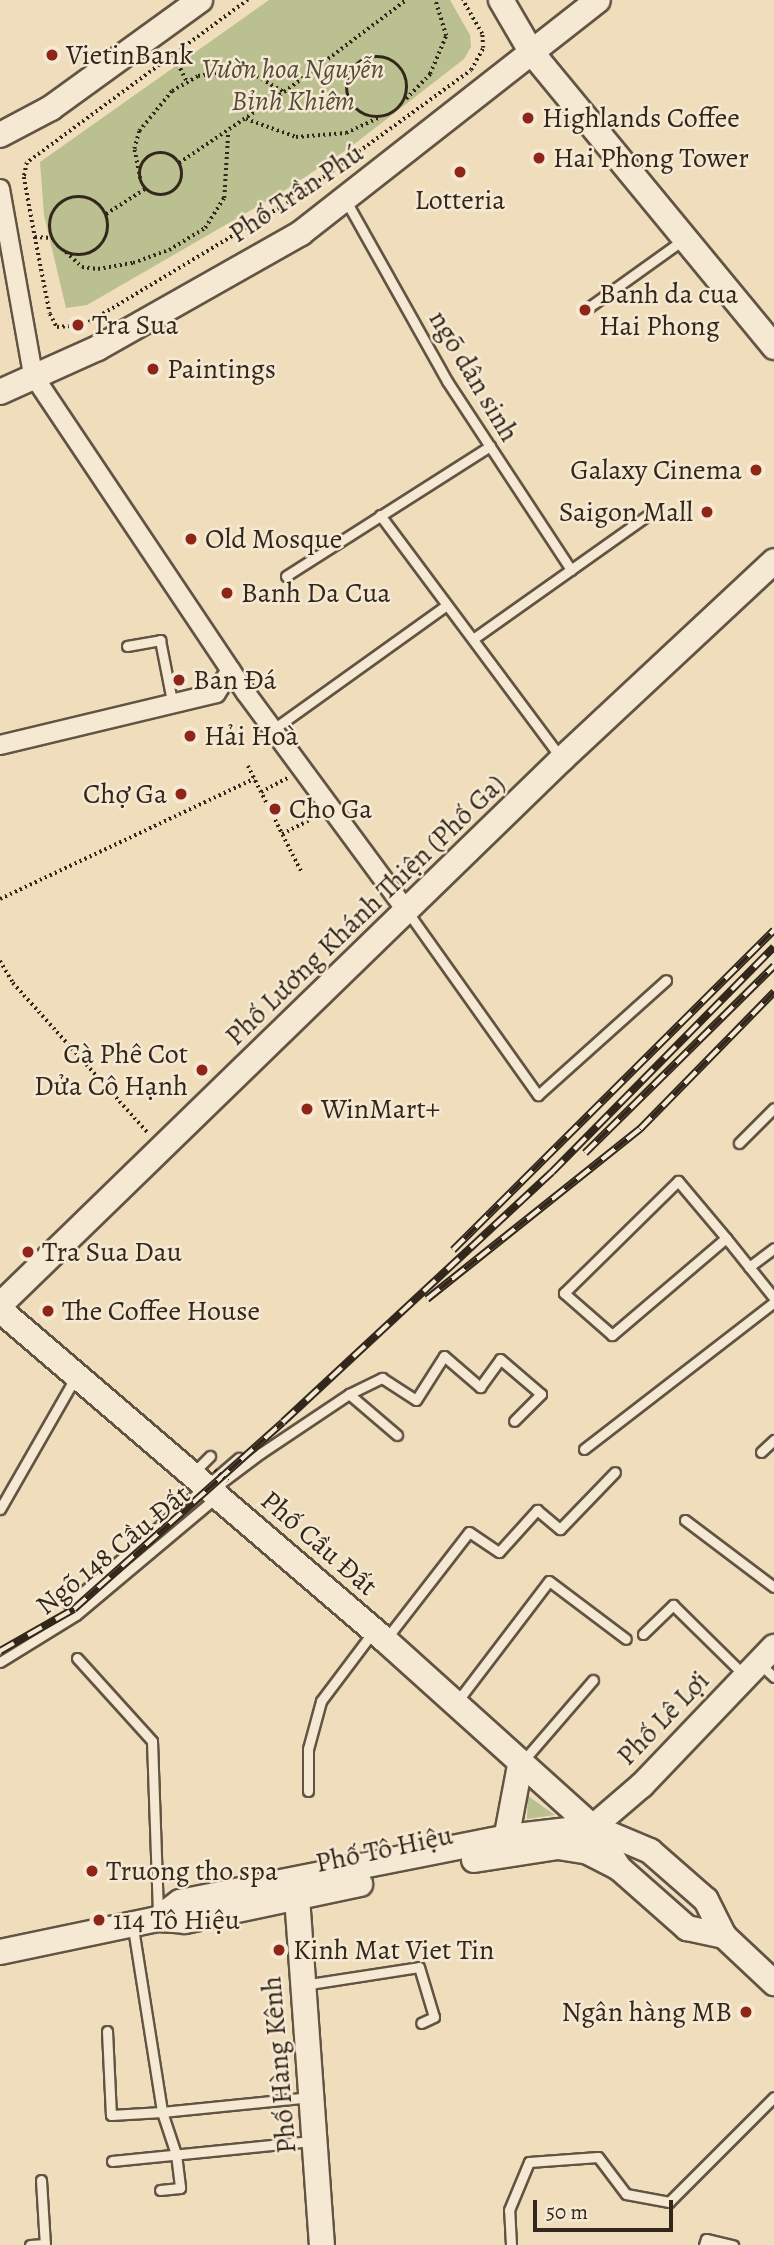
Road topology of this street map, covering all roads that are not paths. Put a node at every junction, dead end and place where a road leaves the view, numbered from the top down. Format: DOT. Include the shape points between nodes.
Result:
graph roads {
  1 [pos="200,0"];
  2 [pos="501,0"];
  3 [pos="598,0"];
  4 [pos="532,53"];
  5 [pos="0,135"];
  6 [pos="0,189"];
  7 [pos="346,201"];
  8 [pos="686,237"];
  9 [pos="585,310"];
  10 [pos="774,347"];
  11 [pos="33,375"];
  12 [pos="0,392"];
  13 [pos="490,446"];
  14 [pos="380,515"];
  15 [pos="647,516"];
  16 [pos="774,561"];
  17 [pos="571,570"];
  18 [pos="286,576"];
  19 [pos="447,605"];
  20 [pos="473,639"];
  21 [pos="127,646"];
  22 [pos="231,670"];
  23 [pos="216,693"];
  24 [pos="246,693"];
  25 [pos="172,701"];
  26 [pos="275,728"];
  27 [pos="0,744"];
  28 [pos="562,759"];
  29 [pos="406,910"];
  30 [pos="666,980"];
  31 [pos="774,1108"];
  32 [pos="739,1143"];
  33 [pos="726,1238"];
  34 [pos="774,1248"];
  35 [pos="749,1267"];
  36 [pos="774,1300"];
  37 [pos="0,1307"];
  38 [pos="78,1374"];
  39 [pos="349,1394"];
  40 [pos="514,1420"];
  41 [pos="397,1436"];
  42 [pos="774,1440"];
  43 [pos="584,1450"];
  44 [pos="761,1452"];
  45 [pos="239,1458"];
  46 [pos="615,1472"];
  47 [pos="212,1476"];
  48 [pos="0,1509"];
  49 [pos="685,1520"];
  50 [pos="774,1587"];
  51 [pos="68,1604"];
  52 [pos="643,1634"];
  53 [pos="379,1635"];
  54 [pos="626,1639"];
  55 [pos="77,1658"];
  56 [pos="0,1662"];
  57 [pos="763,1666"];
  58 [pos="593,1680"];
  59 [pos="455,1704"];
  60 [pos="520,1765"];
  61 [pos="309,1791"];
  62 [pos="593,1827"];
  63 [pos="505,1846"];
  64 [pos="619,1868"];
  65 [pos="296,1889"];
  66 [pos="158,1919"];
  67 [pos="133,1926"];
  68 [pos="724,1936"];
  69 [pos="0,1952"];
  70 [pos="774,1983"];
  71 [pos="302,1985"];
  72 [pos="421,2023"];
  73 [pos="107,2031"];
  74 [pos="311,2097"];
  75 [pos="774,2097"];
  76 [pos="162,2112"];
  77 [pos="316,2141"];
  78 [pos="176,2154"];
  79 [pos="112,2161"];
  80 [pos="41,2180"];
  81 [pos="159,2190"];
  82 [pos="45,2244"];
  83 [pos="30,2245"];
  84 [pos="322,2245"];
  85 [pos="512,2245"];
  86 [pos="704,2245"];
  87 [pos="733,2245"];
  1 -- 5 [label="main road" via="51,108"];
  2 -- 4 [label="main road"];
  3 -- 4 [label="main road, Phố Trần Phú"];
  4 -- 7 [label="main road, Phố Trần Phú"];
  4 -- 8 [label="main road"];
  6 -- 11 [label="street"];
  7 -- 11 [label="main road, Phố Trần Phú" via="301,233 98,348"];
  7 -- 13 [label="lane, ngõ dân sinh" via="447,381"];
  8 -- 9 [label="lane"];
  8 -- 10 [label="main road"];
  11 -- 12 [label="main road, Phố Trần Phú"];
  11 -- 22 [label="street"];
  13 -- 14 [label="lane"];
  13 -- 17 [label="lane, ngõ dân sinh"];
  14 -- 18 [label="lane"];
  14 -- 19 [label="lane"];
  15 -- 17 [label="lane"];
  16 -- 28 [label="main road, Phố Lương Khánh Thiện (Phố Ga)"];
  17 -- 20 [label="lane"];
  19 -- 20 [label="lane"];
  19 -- 26 [label="lane"];
  20 -- 28 [label="lane"];
  21 -- 25 [label="lane" via="160,640"];
  22 -- 23 [label="street"];
  22 -- 24 [label="street"];
  23 -- 24 [label="street"];
  23 -- 25 [label="street"];
  24 -- 26 [label="street"];
  25 -- 27 [label="street"];
  26 -- 29 [label="street" via="328,810"];
  28 -- 29 [label="main road, Phố Lương Khánh Thiện (Phố Ga)"];
  29 -- 30 [label="lane" via="538,1095"];
  29 -- 37 [label="main road, Phố Lương Khánh Thiện (Phố Ga)"];
  31 -- 32 [label="lane"];
  33 -- 33 [label="lane" via="678,1181 565,1293 612,1335"];
  33 -- 35 [label="lane"];
  34 -- 35 [label="lane"];
  35 -- 36 [label="lane"];
  36 -- 43 [label="lane"];
  37 -- 38 [label="main road, Phố Cầu Đất"];
  38 -- 47 [label="main road, Phố Cầu Đất"];
  38 -- 48 [label="lane"];
  39 -- 40 [label="lane" via="382,1378 416,1400 444,1356 480,1387 500,1359 541,1394"];
  39 -- 41 [label="lane"];
  39 -- 47 [label="lane" via="221,1483"];
  42 -- 44 [label="lane"];
  45 -- 47 [label="lane"];
  46 -- 53 [label="lane" via="560,1530 537,1510 499,1552 469,1532"];
  47 -- 51 [label="lane"];
  47 -- 53 [label="main road, Phố Cầu Đất"];
  47 -- 56 [label="lane, Ngõ 148 Cầu Đất" via="76,1615"];
  49 -- 50 [label="lane"];
  52 -- 57 [label="lane" via="673,1605"];
  53 -- 59 [label="main road, Phố Cầu Đất"];
  53 -- 61 [label="lane" via="321,1701 309,1749"];
  54 -- 59 [label="lane" via="549,1581"];
  55 -- 66 [label="lane" via="152,1741"];
  57 -- 62 [label="main road, Phố Lê Lợi"];
  58 -- 60 [label="lane"];
  59 -- 60 [label="main road, Phố Cầu Đất"];
  60 -- 62 [label="main road, Phố Cầu Đất"];
  60 -- 63 [label="main road"];
  62 -- 63 [label="main road, Phố Tô Hiệu"];
  62 -- 64 [label="main road"];
  62 -- 68 [label="main road" via="650,1851 706,1900"];
  63 -- 64 [label="main road, Phố Tô Hiệu" via="589,1852"];
  63 -- 65 [label="main road, Phố Tô Hiệu"];
  64 -- 68 [label="main road" via="687,1928"];
  65 -- 66 [label="main road, Phố Tô Hiệu" via="185,1921"];
  65 -- 71 [label="main road, Phố Hàng Kênh"];
  66 -- 67 [label="main road, Phố Tô Hiệu"];
  67 -- 69 [label="main road, Phố Tô Hiệu"];
  67 -- 76 [label="lane"];
  68 -- 70 [label="main road"];
  71 -- 72 [label="lane" via="419,1966 434,2017"];
  71 -- 74 [label="main road, Phố Hàng Kênh"];
  73 -- 76 [label="lane" via="111,2115"];
  74 -- 76 [label="lane"];
  74 -- 77 [label="main road, Phố Hàng Kênh"];
  75 -- 85 [label="lane" via="669,2202 626,2194 598,2157 529,2162 509,2210"];
  76 -- 78 [label="lane"];
  77 -- 78 [label="lane"];
  77 -- 84 [label="main road, Phố Hàng Kênh"];
  78 -- 79 [label="lane"];
  78 -- 81 [label="lane" via="180,2188"];
  80 -- 82 [label="lane"];
  82 -- 83 [label="lane"];
  86 -- 87 [label="lane" via="706,2239"];
}
